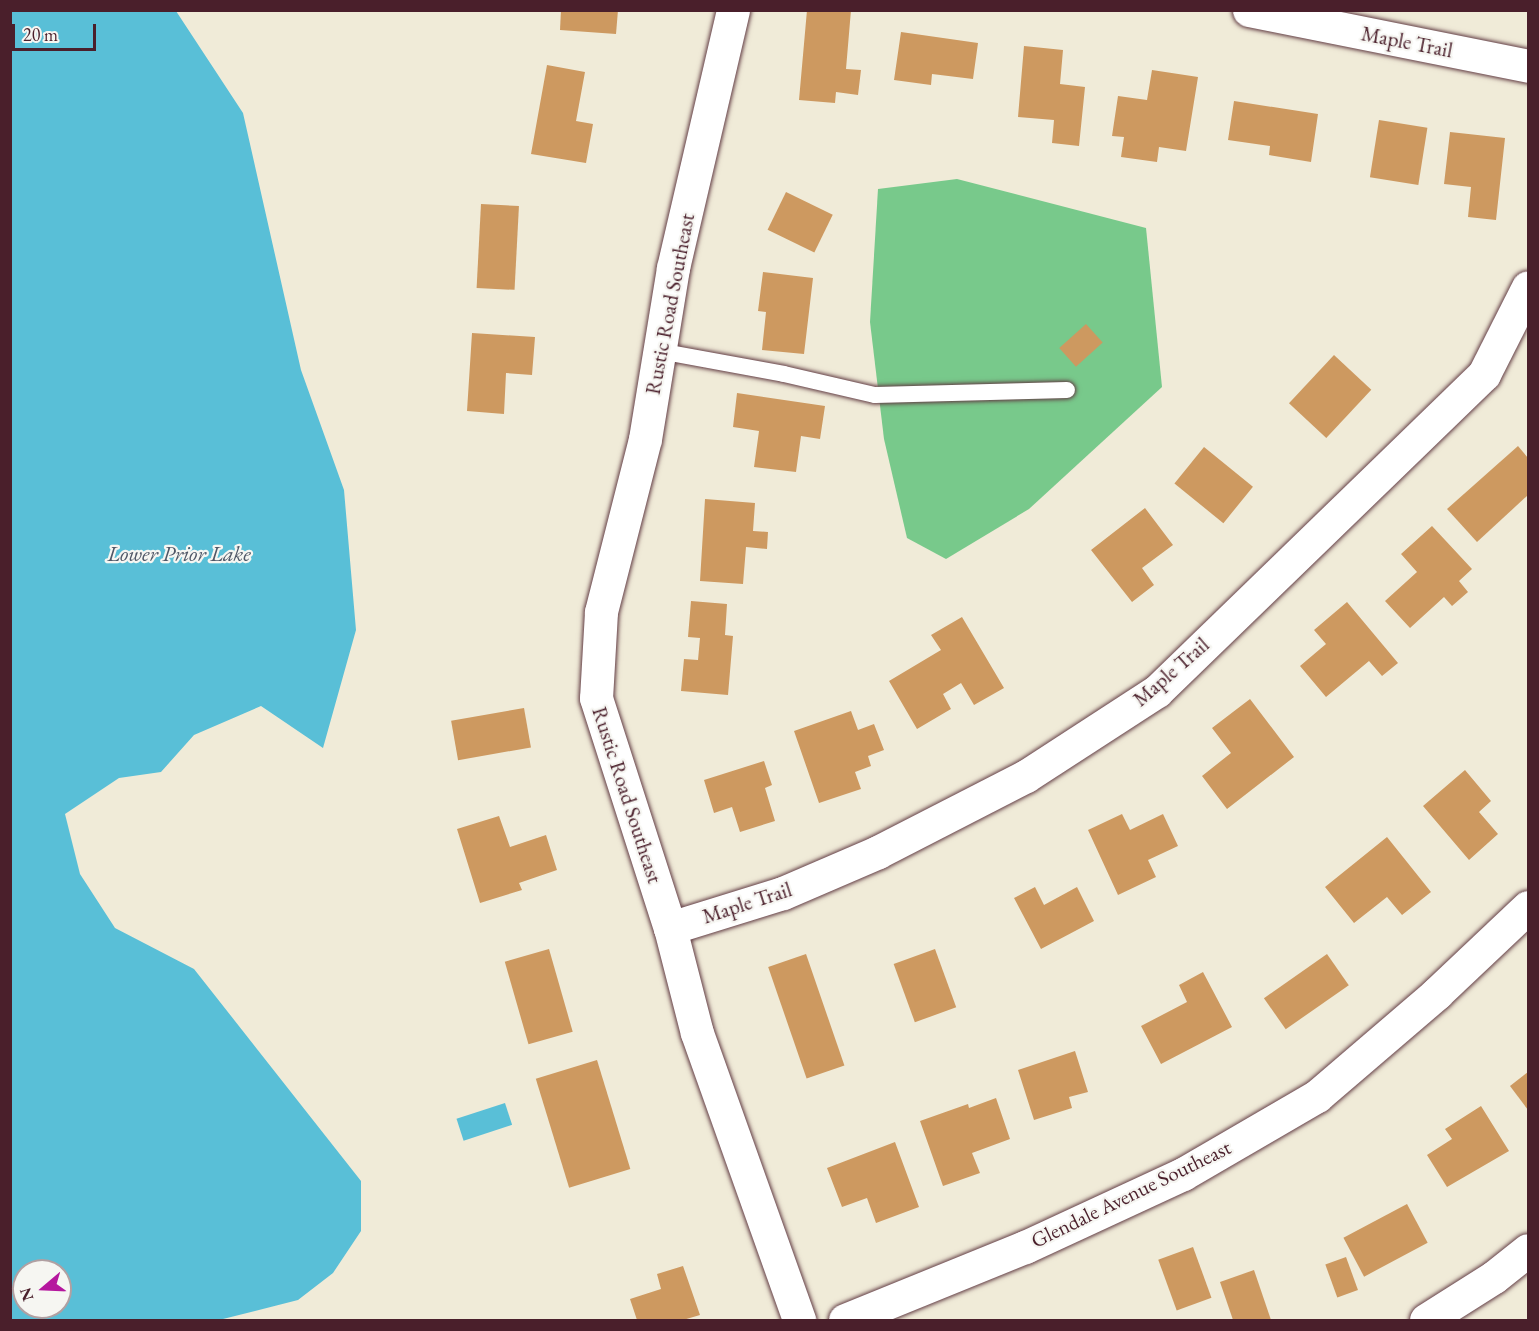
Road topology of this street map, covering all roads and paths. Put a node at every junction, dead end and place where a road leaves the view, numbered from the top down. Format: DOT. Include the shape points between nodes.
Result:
graph roads {
  1 [pos="733,10"];
  2 [pos="1249,10"];
  3 [pos="1528,66"];
  4 [pos="1528,287"];
  5 [pos="659,351"];
  6 [pos="1066,390"];
  7 [pos="1528,908"];
  8 [pos="670,928"];
  9 [pos="1528,1250"];
  10 [pos="799,1320"];
  11 [pos="845,1320"];
  12 [pos="1426,1320"];
  1 -- 5 [label="street, Rustic Road Southeast" via="673,268"];
  2 -- 3 [label="street, Maple Trail"];
  4 -- 8 [label="street, Maple Trail" via="1484,374 1157,691 1026,776 878,852 783,893"];
  5 -- 6 [label="lane" via="875,395"];
  5 -- 8 [label="street, Rustic Road Southeast" via="645,439 601,612 596,698"];
  7 -- 11 [label="street, Glendale Avenue Southeast" via="1317,1096 1183,1174 1025,1247"];
  8 -- 10 [label="street, Rustic Road Southeast" via="697,1033"];
  9 -- 12 [label="street" via="1494,1277"];
}
